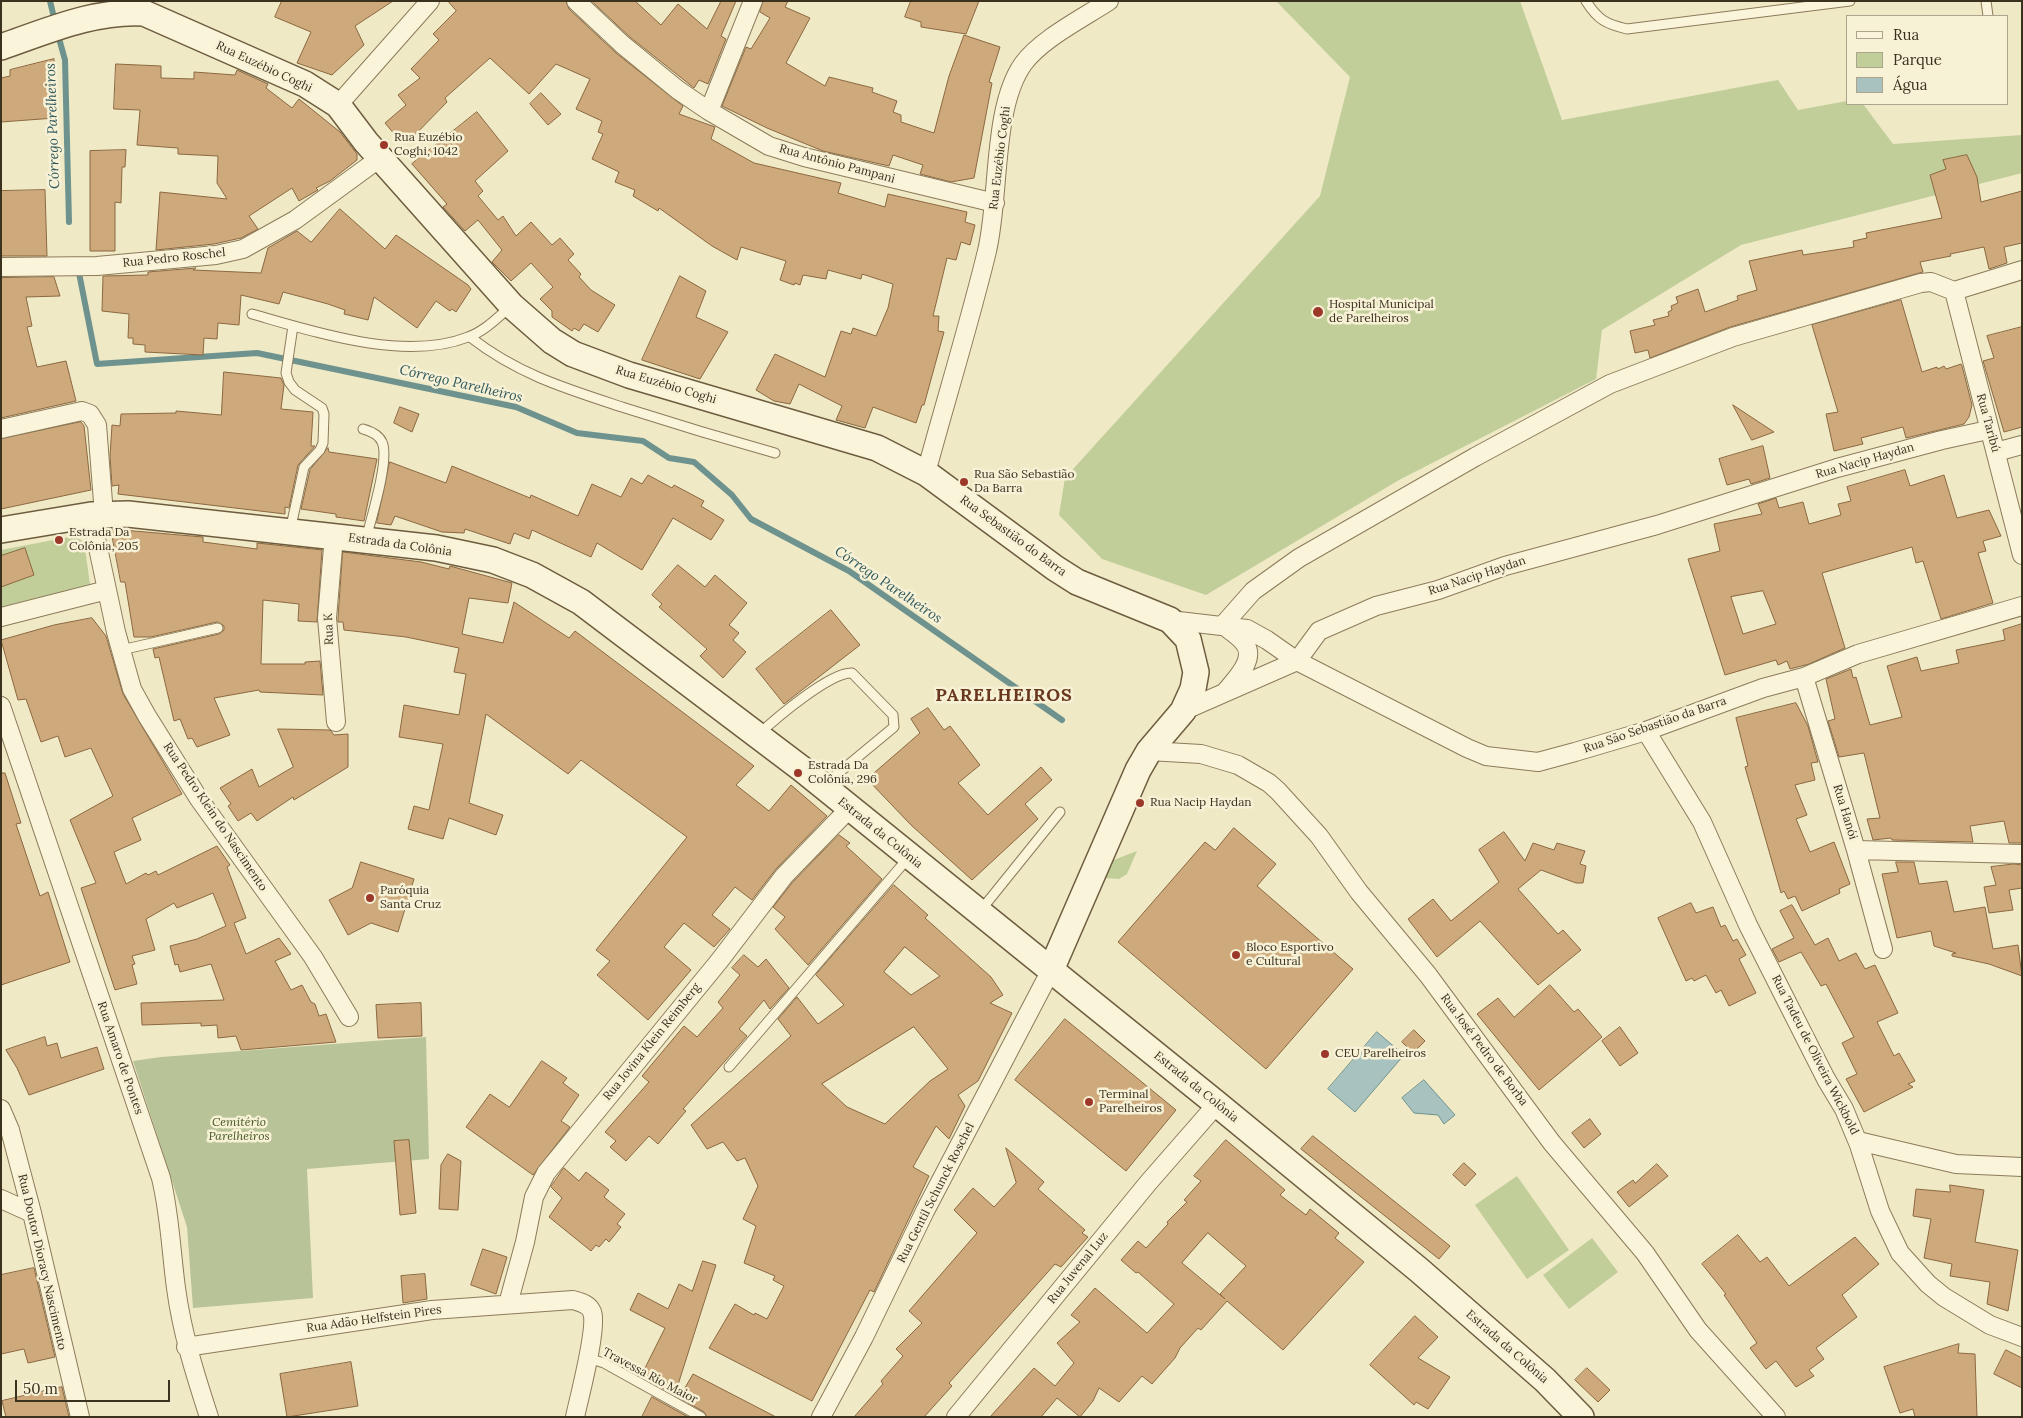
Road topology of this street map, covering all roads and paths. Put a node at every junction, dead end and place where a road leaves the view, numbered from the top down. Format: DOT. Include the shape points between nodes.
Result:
graph roads {
  1 [pos="430,1"];
  2 [pos="576,1"];
  3 [pos="753,1"];
  4 [pos="1108,1"];
  5 [pos="1586,1"];
  6 [pos="1850,1"];
  7 [pos="1986,1"];
  8 [pos="142,7"];
  9 [pos="1988,15"];
  10 [pos="1,47"];
  11 [pos="338,106"];
  12 [pos="708,111"];
  13 [pos="380,158"];
  14 [pos="995,203"];
  15 [pos="1,267"];
  16 [pos="2022,270"];
  17 [pos="1954,291"];
  18 [pos="512,306"];
  19 [pos="252,314"];
  20 [pos="293,326"];
  21 [pos="470,337"];
  22 [pos="1,429"];
  23 [pos="363,429"];
  24 [pos="1988,430"];
  25 [pos="2022,445"];
  26 [pos="1996,452"];
  27 [pos="775,453"];
  28 [pos="926,473"];
  29 [pos="98,515"];
  30 [pos="1,530"];
  31 [pos="290,531"];
  32 [pos="334,536"];
  33 [pos="366,539"];
  34 [pos="2022,555"];
  35 [pos="107,590"];
  36 [pos="2022,606"];
  37 [pos="1,617"];
  38 [pos="1170,620"];
  39 [pos="1223,625"];
  40 [pos="218,628"];
  41 [pos="121,650"];
  42 [pos="1297,661"];
  43 [pos="1804,676"];
  44 [pos="1226,690"];
  45 [pos="1,706"];
  46 [pos="1183,711"];
  47 [pos="336,722"];
  48 [pos="1646,731"];
  49 [pos="758,735"];
  50 [pos="1150,750"];
  51 [pos="822,786"];
  52 [pos="849,809"];
  53 [pos="1060,812"];
  54 [pos="1856,850"];
  55 [pos="2022,854"];
  56 [pos="909,857"];
  57 [pos="979,912"];
  58 [pos="1883,949"];
  59 [pos="1051,970"];
  60 [pos="349,1017"];
  61 [pos="729,1067"];
  62 [pos="1,1109"];
  63 [pos="1209,1112"];
  64 [pos="1858,1141"];
  65 [pos="2022,1168"];
  66 [pos="1,1199"];
  67 [pos="32,1213"];
  68 [pos="508,1304"];
  69 [pos="2022,1337"];
  70 [pos="186,1348"];
  71 [pos="588,1358"];
  72 [pos="80,1417"];
  73 [pos="209,1417"];
  74 [pos="575,1417"];
  75 [pos="700,1417"];
  76 [pos="821,1417"];
  77 [pos="956,1417"];
  78 [pos="1581,1417"];
  79 [pos="1776,1417"];
  1 -- 11 [label="street"];
  2 -- 12 [label="street, Rua Antônio Pampani" via="623,45"];
  3 -- 12 [label="street"];
  4 -- 14 [label="street, Rua Euzébio Coghi" via="1045,43 1024,62 1010,89 1003,117"];
  5 -- 6 [label="lane" via="1607,24 1627,29"];
  7 -- 9 [label="lane"];
  8 -- 10 [label="main road, Rua Euzébio Coghi" via="71,23"];
  8 -- 11 [label="main road, Rua Euzébio Coghi" via="305,84"];
  11 -- 13 [label="main road, Rua Euzébio Coghi"];
  12 -- 14 [label="street, Rua Antônio Pampani" via="769,146"];
  13 -- 15 [label="street, Rua Pedro Roschel" via="295,220 243,249 216,256 96,266"];
  13 -- 18 [label="main road, Rua Euzébio Coghi"];
  14 -- 28 [label="street, Rua Euzébio Coghi" via="987,250"];
  16 -- 17 [label="street"];
  17 -- 24 [label="street, Rua Taribú"];
  17 -- 39 [label="street" via="1931,282 1899,288 1733,337 1610,384 1299,558 1253,591"];
  18 -- 21 [label="lane"];
  18 -- 28 [label="main road, Rua Euzébio Coghi" via="552,341 595,363 877,448"];
  19 -- 20 [label="lane"];
  20 -- 21 [label="lane" via="408,348 438,346"];
  20 -- 31 [label="lane" via="286,373 295,390 316,403 324,414 323,443 304,467"];
  21 -- 27 [label="lane" via="513,366 548,384"];
  22 -- 29 [label="street, Rua Pedro Klein do Nascimento" via="82,411 90,414 97,425"];
  23 -- 33 [label="lane" via="383,442 385,457"];
  24 -- 26 [label="street, Rua Taribú"];
  24 -- 42 [label="street, Rua Nacip Haydan" via="1837,468 1657,525 1523,561 1438,590 1376,606 1319,631"];
  25 -- 26 [label="street"];
  26 -- 34 [label="street, Rua Taribú"];
  28 -- 38 [label="main road, Rua Sebastião do Barra" via="1077,582"];
  29 -- 30 [label="main road, Estrada da Colônia"];
  29 -- 31 [label="main road, Estrada da Colônia" via="172,518"];
  29 -- 35 [label="street, Rua Pedro Klein do Nascimento"];
  31 -- 32 [label="main road, Estrada da Colônia"];
  32 -- 33 [label="main road, Estrada da Colônia"];
  32 -- 47 [label="street, Rua K" via="327,618"];
  33 -- 49 [label="main road, Estrada da Colônia" via="436,548 493,560 532,575 581,602"];
  35 -- 37 [label="street"];
  35 -- 41 [label="street, Rua Pedro Klein do Nascimento"];
  36 -- 43 [label="street, Rua São Sebastião da Barra" via="1858,654"];
  38 -- 39 [label="street, Rua Sebastião do Barra"];
  38 -- 46 [label="main road" via="1188,639 1196,672 1193,689"];
  39 -- 42 [label="street, Rua Sebastião do Barra" via="1247,629"];
  39 -- 44 [label="street" via="1246,644 1248,656 1242,672"];
  40 -- 41 [label="lane"];
  41 -- 60 [label="street, Rua Pedro Klein do Nascimento" via="132,689 147,716 199,799 312,957"];
  42 -- 44 [label="street"];
  42 -- 48 [label="street, Rua São Sebastião da Barra" via="1486,756 1538,762"];
  43 -- 48 [label="street, Rua São Sebastião da Barra"];
  43 -- 54 [label="street, Rua Hanói"];
  44 -- 46 [label="street"];
  45 -- 70 [label="street, Rua Amaro de Pontes" via="161,1178 169,1208 176,1287"];
  46 -- 50 [label="main road"];
  48 -- 64 [label="street, Rua Tadeu de Oliveira Wickbold" via="1702,822 1743,915"];
  49 -- 51 [label="main road, Estrada da Colônia"];
  49 -- 51 [label="lane" via="781,713 839,675 852,673 857,676 893,715 894,727"];
  50 -- 59 [label="main road" via="1126,794"];
  50 -- 79 [label="street, Rua José Pedro de Borba" via="1201,754 1238,765 1269,782 1278,791 1319,836 1428,976 1552,1143 1645,1253 1698,1330"];
  51 -- 52 [label="main road, Estrada da Colônia"];
  52 -- 56 [label="main road, Estrada da Colônia"];
  52 -- 68 [label="street, Rua Jovina Klein Reimberg" via="784,876 720,960 546,1173 534,1197"];
  53 -- 57 [label="lane"];
  54 -- 55 [label="street"];
  54 -- 58 [label="street, Rua Hanói"];
  56 -- 57 [label="main road, Estrada da Colônia"];
  56 -- 61 [label="lane"];
  57 -- 59 [label="main road, Estrada da Colônia"];
  59 -- 63 [label="main road, Estrada da Colônia"];
  59 -- 76 [label="street, Rua Gentil Schunck Roschel"];
  62 -- 67 [label="street, Rua Doutor Dioracy Nascimento" via="10,1130"];
  63 -- 77 [label="street, Rua Juvenal Luz"];
  63 -- 78 [label="main road, Estrada da Colônia" via="1419,1270 1545,1380"];
  64 -- 65 [label="street" via="1956,1164"];
  64 -- 69 [label="street, Rua Tadeu de Oliveira Wickbold" via="1872,1192 1900,1253 1944,1297 1969,1314"];
  66 -- 67 [label="street"];
  67 -- 72 [label="street, Rua Doutor Dioracy Nascimento"];
  68 -- 70 [label="street, Rua Adão Helfstein Pires" via="432,1310"];
  68 -- 71 [label="street, Rua Adão Helfstein Pires" via="563,1300 582,1303 591,1310 593,1317"];
  70 -- 73 [label="street, Rua Amaro de Pontes"];
  71 -- 74 [label="street"];
  71 -- 75 [label="lane, Travessa Rio Maior" via="604,1363"];
}
